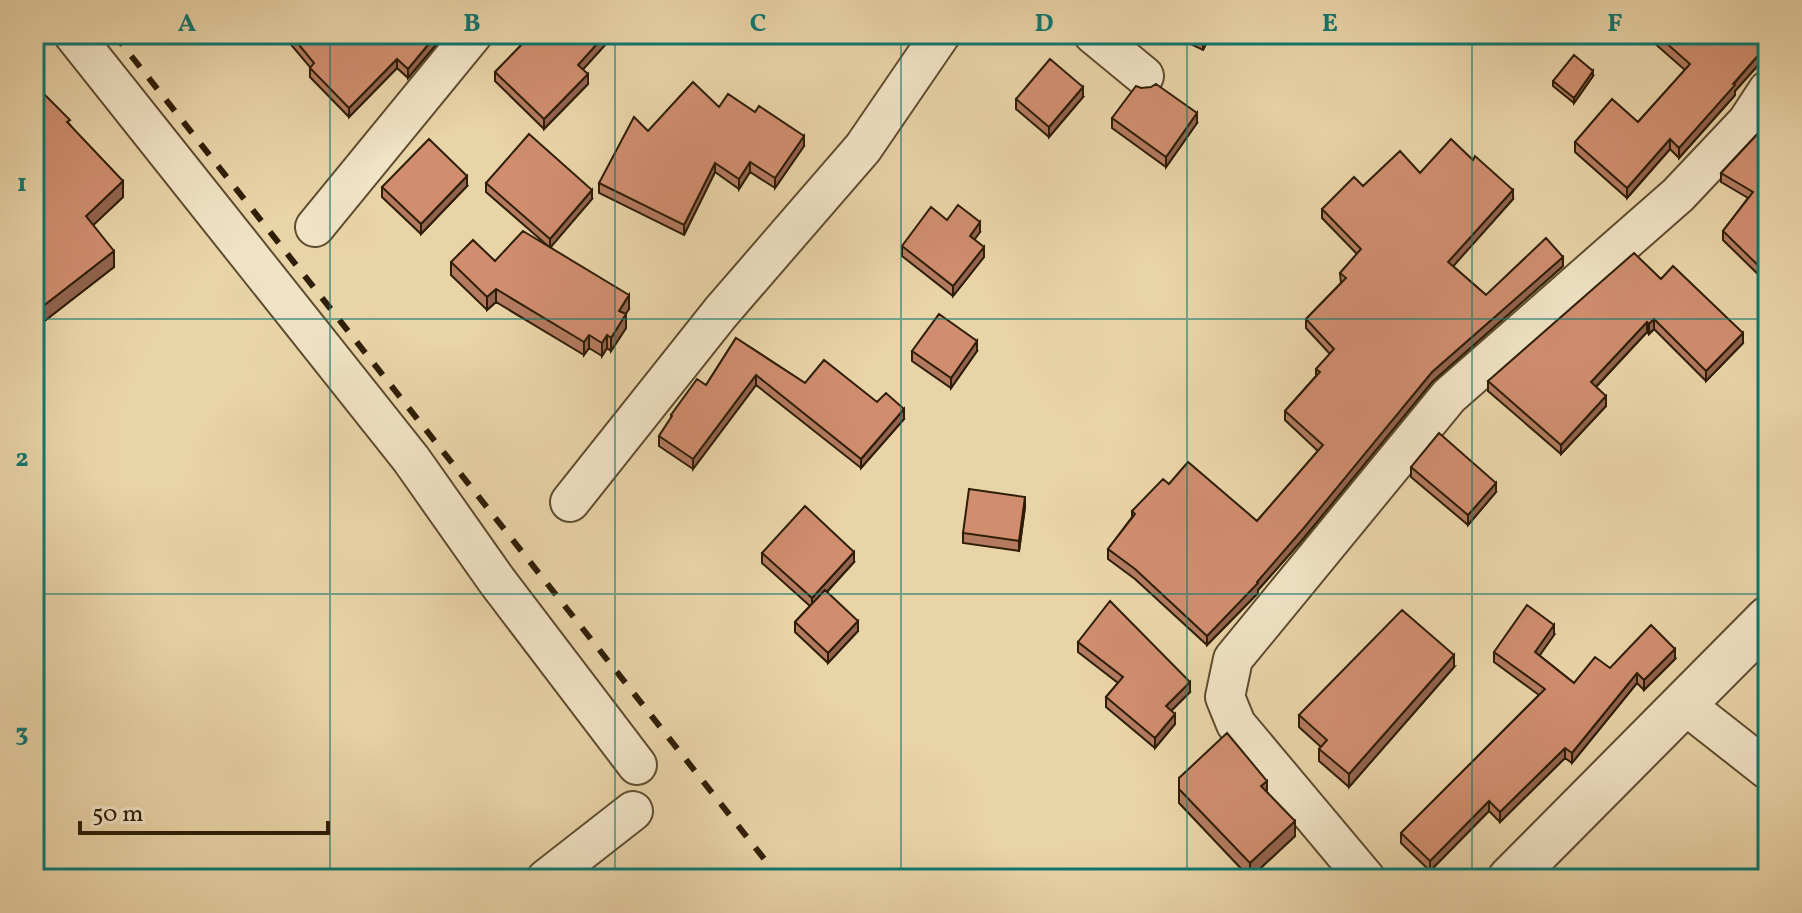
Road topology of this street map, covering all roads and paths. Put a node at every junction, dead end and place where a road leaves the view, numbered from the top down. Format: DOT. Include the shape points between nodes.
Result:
graph roads {
  1 [pos="73,34"];
  2 [pos="473,34"];
  3 [pos="941,34"];
  4 [pos="1093,34"];
  5 [pos="1144,76"];
  6 [pos="1768,90"];
  7 [pos="315,227"];
  8 [pos="570,502"];
  9 [pos="1768,619"];
  10 [pos="1684,704"];
  11 [pos="637,765"];
  12 [pos="1768,770"];
  13 [pos="633,811"];
  14 [pos="546,879"];
  15 [pos="1366,879"];
  16 [pos="1510,879"];
  1 -- 11 [label="street" via="411,459"];
  2 -- 7 [label="street"];
  3 -- 8 [label="street" via="863,148 721,312"];
  4 -- 5 [label="street"];
  6 -- 15 [label="street" via="1747,122 1678,195 1449,396 1233,659 1225,697 1236,724"];
  9 -- 10 [label="street"];
  10 -- 12 [label="street"];
  10 -- 16 [label="street"];
  13 -- 14 [label="street"];
}
